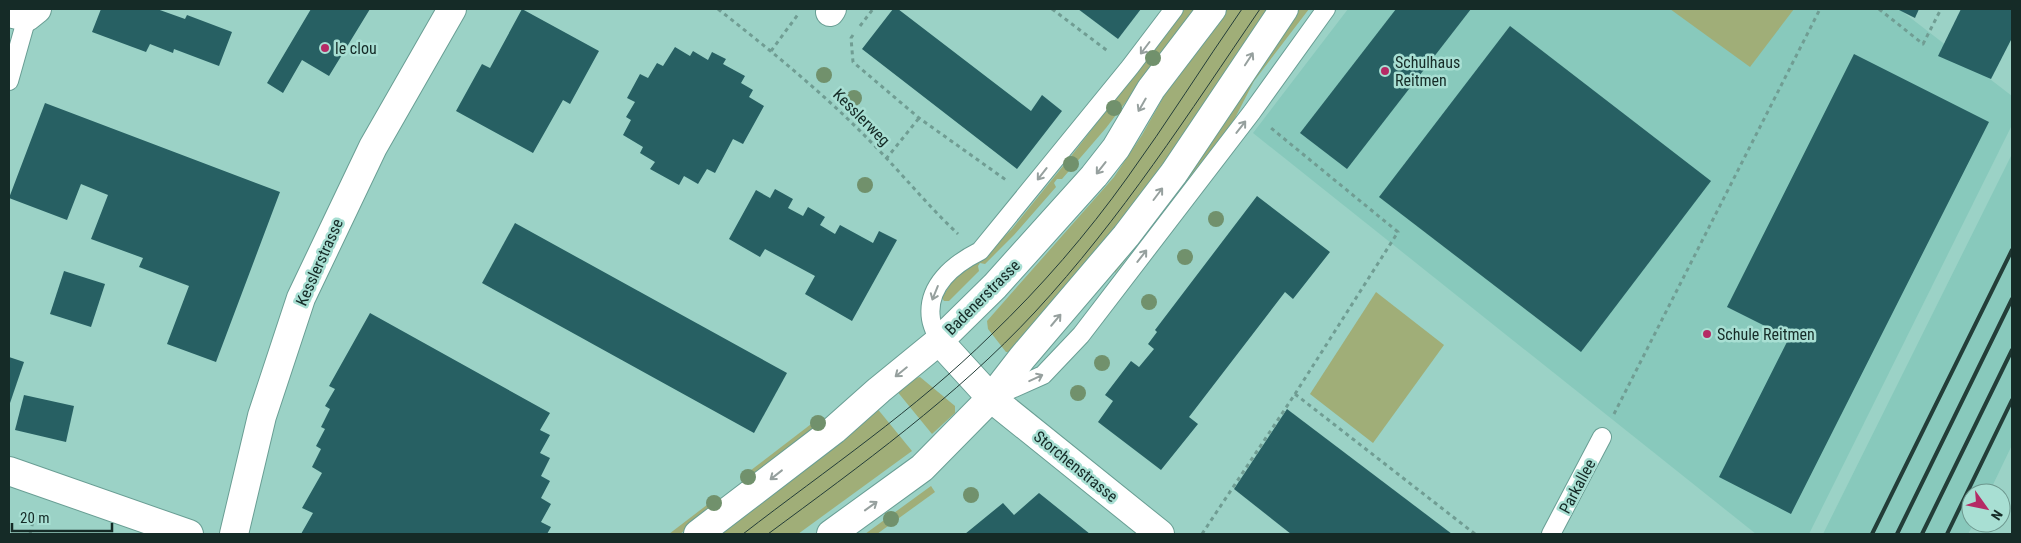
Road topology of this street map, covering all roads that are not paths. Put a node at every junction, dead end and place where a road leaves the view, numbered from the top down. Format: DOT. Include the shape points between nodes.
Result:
graph roads {
  1 [pos="452,9"];
  2 [pos="1174,9"];
  3 [pos="1212,9"];
  4 [pos="1284,9"];
  5 [pos="1326,9"];
  6 [pos="24,13"];
  7 [pos="9,81"];
  8 [pos="939,341"];
  9 [pos="991,398"];
  10 [pos="1602,437"];
  11 [pos="9,471"];
  12 [pos="189,534"];
  13 [pos="234,534"];
  14 [pos="698,534"];
  15 [pos="831,534"];
  16 [pos="1160,534"];
  17 [pos="1551,534"];
  1 -- 13 [label="main road, Kesslerstrasse" via="373,147 301,298 262,416"];
  2 -- 8 [label="lane, one-way" via="980,251 948,272 932,296 931,318"];
  3 -- 8 [label="main road, Badenerstrasse, one-way" via="1151,90 1116,148 1094,176 995,286"];
  9 -- 4 [label="main road, one-way" via="1132,228 1174,172"];
  9 -- 5 [label="lane, one-way" via="1044,375 1081,335 1252,112"];
  6 -- 7 [label="lane"];
  8 -- 9 [label="main road, Storchenstrasse"];
  8 -- 14 [label="main road, Badenerstrasse, one-way" via="834,430"];
  15 -- 9 [label="main road, one-way" via="922,468"];
  9 -- 16 [label="main road, Storchenstrasse"];
  10 -- 17 [label="lane, Parkallee"];
  11 -- 12 [label="main road"];
}
